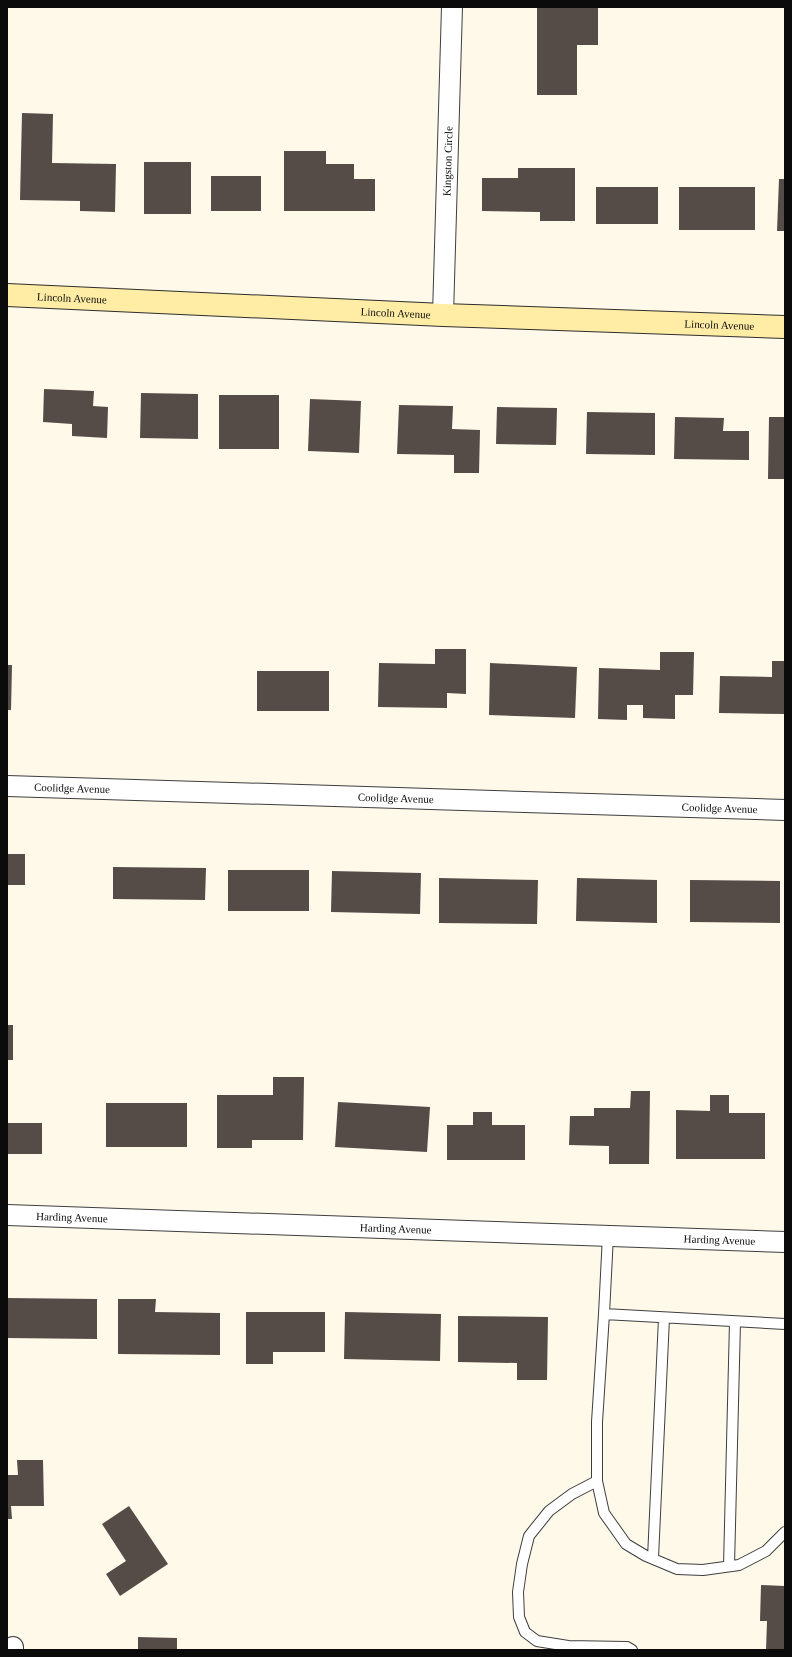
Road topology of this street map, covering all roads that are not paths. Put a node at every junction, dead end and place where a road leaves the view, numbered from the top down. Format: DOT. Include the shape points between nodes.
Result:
graph roads {
  1 [pos="452,7"];
  2 [pos="7,295"];
  3 [pos="444,315"];
  4 [pos="785,327"];
  5 [pos="7,786"];
  6 [pos="785,810"];
  7 [pos="7,1216"];
  8 [pos="608,1235"];
  9 [pos="785,1242"];
  10 [pos="604,1314"];
  11 [pos="664,1318"];
  12 [pos="735,1322"];
  13 [pos="785,1324"];
  14 [pos="597,1481"];
  15 [pos="785,1532"];
  16 [pos="653,1558"];
  17 [pos="729,1566"];
  18 [pos="568,1648"];
  19 [pos="632,1650"];
  1 -- 3 [label="street, Kingston Circle"];
  2 -- 3 [label="street, Lincoln Avenue"];
  3 -- 4 [label="street, Lincoln Avenue"];
  5 -- 6 [label="street, Coolidge Avenue"];
  7 -- 8 [label="street, Harding Avenue"];
  8 -- 9 [label="street, Harding Avenue"];
  8 -- 10 [label="lane"];
  10 -- 11 [label="lane"];
  10 -- 14 [label="lane" via="597,1422"];
  11 -- 12 [label="lane"];
  11 -- 16 [label="lane"];
  12 -- 13 [label="lane"];
  12 -- 17 [label="lane"];
  14 -- 16 [label="lane" via="604,1513 626,1544"];
  14 -- 18 [label="lane" via="572,1494 549,1511 529,1536 522,1564 518,1592 519,1617 525,1632 537,1641"];
  15 -- 17 [label="lane" via="766,1551 739,1565"];
  16 -- 17 [label="lane" via="677,1569 703,1570"];
  18 -- 19 [label="lane" via="627,1647"];
}
